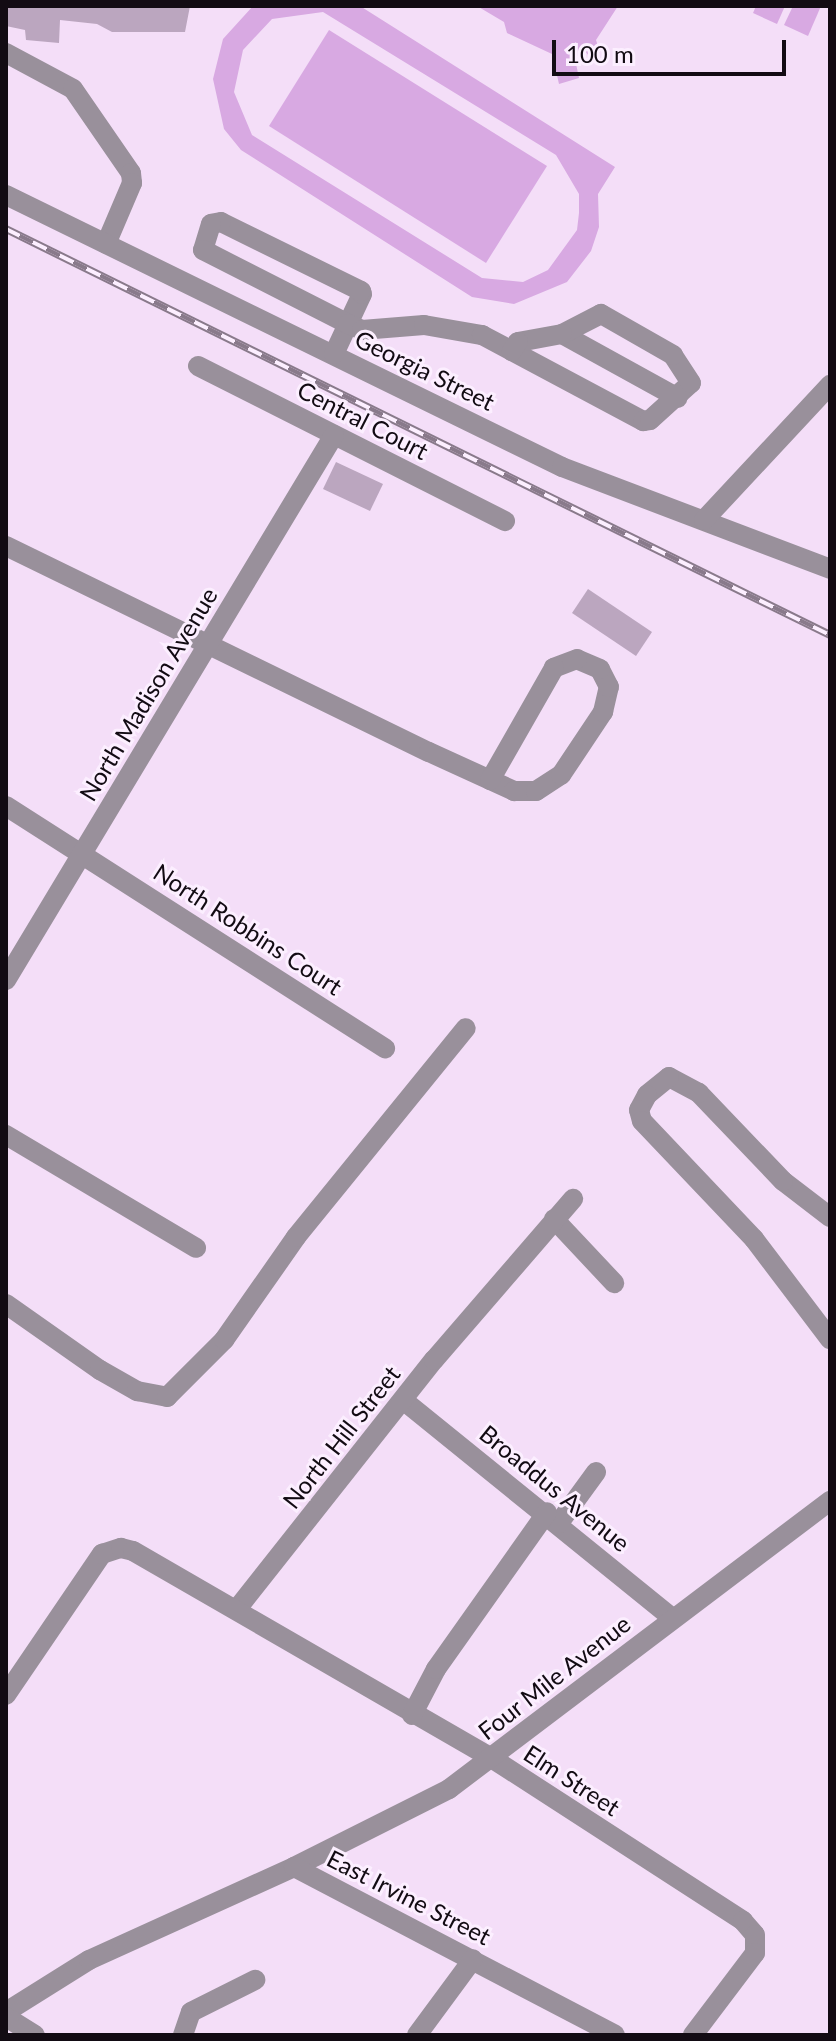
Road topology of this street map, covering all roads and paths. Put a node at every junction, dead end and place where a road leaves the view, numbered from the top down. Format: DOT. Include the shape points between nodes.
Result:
graph roads {
  1 [pos="6,53"];
  2 [pos="6,195"];
  3 [pos="106,244"];
  4 [pos="348,324"];
  5 [pos="562,334"];
  6 [pos="512,351"];
  7 [pos="334,354"];
  8 [pos="198,366"];
  9 [pos="830,385"];
  10 [pos="678,398"];
  11 [pos="334,435"];
  12 [pos="704,520"];
  13 [pos="505,521"];
  14 [pos="6,546"];
  15 [pos="830,569"];
  16 [pos="208,644"];
  17 [pos="490,780"];
  18 [pos="6,806"];
  19 [pos="82,854"];
  20 [pos="6,980"];
  21 [pos="466,1028"];
  22 [pos="385,1048"];
  23 [pos="6,1135"];
  24 [pos="573,1199"];
  25 [pos="830,1217"];
  26 [pos="554,1219"];
  27 [pos="196,1248"];
  28 [pos="614,1283"];
  29 [pos="6,1304"];
  30 [pos="830,1339"];
  31 [pos="403,1400"];
  32 [pos="596,1472"];
  33 [pos="830,1501"];
  34 [pos="553,1517"];
  35 [pos="237,1609"];
  36 [pos="672,1618"];
  37 [pos="6,1695"];
  38 [pos="412,1715"];
  39 [pos="493,1759"];
  40 [pos="294,1867"];
  41 [pos="473,1959"];
  42 [pos="255,1980"];
  43 [pos="6,2015"];
  44 [pos="35,2035"];
  45 [pos="183,2035"];
  46 [pos="417,2035"];
  47 [pos="615,2035"];
  48 [pos="693,2035"];
  1 -- 3 [label="street" via="73,89 131,173 132,183"];
  2 -- 3 [label="street, Georgia Street"];
  3 -- 7 [label="street, Georgia Street"];
  4 -- 4 [label="street" via="361,291 221,222 211,224 203,250"];
  4 -- 6 [label="street" via="362,330 424,325 467,333"];
  4 -- 7 [label="street"];
  5 -- 6 [label="street" via="527,339"];
  5 -- 10 [label="street"];
  5 -- 10 [label="street" via="595,313 613,320 673,355 691,383"];
  6 -- 10 [label="street" via="643,421"];
  7 -- 12 [label="street, Georgia Street" via="562,467"];
  8 -- 11 [label="street, Central Court"];
  9 -- 12 [label="street"];
  11 -- 13 [label="street, Central Court"];
  11 -- 16 [label="street, North Madison Avenue"];
  12 -- 15 [label="street, Georgia Street"];
  14 -- 16 [label="street"];
  16 -- 17 [label="street"];
  16 -- 19 [label="street, North Madison Avenue"];
  17 -- 17 [label="street" via="529,793 561,775 603,712 609,687 600,669 577,659 554,668"];
  18 -- 19 [label="street, North Robbins Court"];
  19 -- 20 [label="street, North Madison Avenue"];
  19 -- 22 [label="street, North Robbins Court"];
  21 -- 29 [label="street" via="296,1237 224,1340 167,1397 137,1391 100,1370"];
  23 -- 27 [label="street"];
  24 -- 26 [label="street, North Hill Street"];
  25 -- 30 [label="street" via="783,1181 699,1093 669,1077 647,1095 639,1110 642,1121 754,1239"];
  26 -- 28 [label="street"];
  26 -- 31 [label="street, North Hill Street"];
  31 -- 34 [label="street, Broaddus Avenue"];
  31 -- 35 [label="street, North Hill Street"];
  32 -- 34 [label="street"];
  33 -- 36 [label="street, Four Mile Avenue"];
  34 -- 36 [label="street, Broaddus Avenue"];
  34 -- 38 [label="street" via="436,1669"];
  35 -- 37 [label="street" via="121,1548 102,1554"];
  35 -- 38 [label="street, Elm Street"];
  36 -- 39 [label="street, Four Mile Avenue" via="527,1726"];
  38 -- 39 [label="street, Elm Street"];
  39 -- 40 [label="street, Four Mile Avenue" via="401,1816"];
  39 -- 48 [label="street, Elm Street" via="751,1928 755,1953"];
  40 -- 41 [label="street, East Irvine Street"];
  40 -- 43 [label="street, East Irvine Street" via="89,1960"];
  41 -- 46 [label="street"];
  41 -- 47 [label="street, East Irvine Street"];
  42 -- 45 [label="street" via="191,2012"];
  43 -- 44 [label="street"];
}
